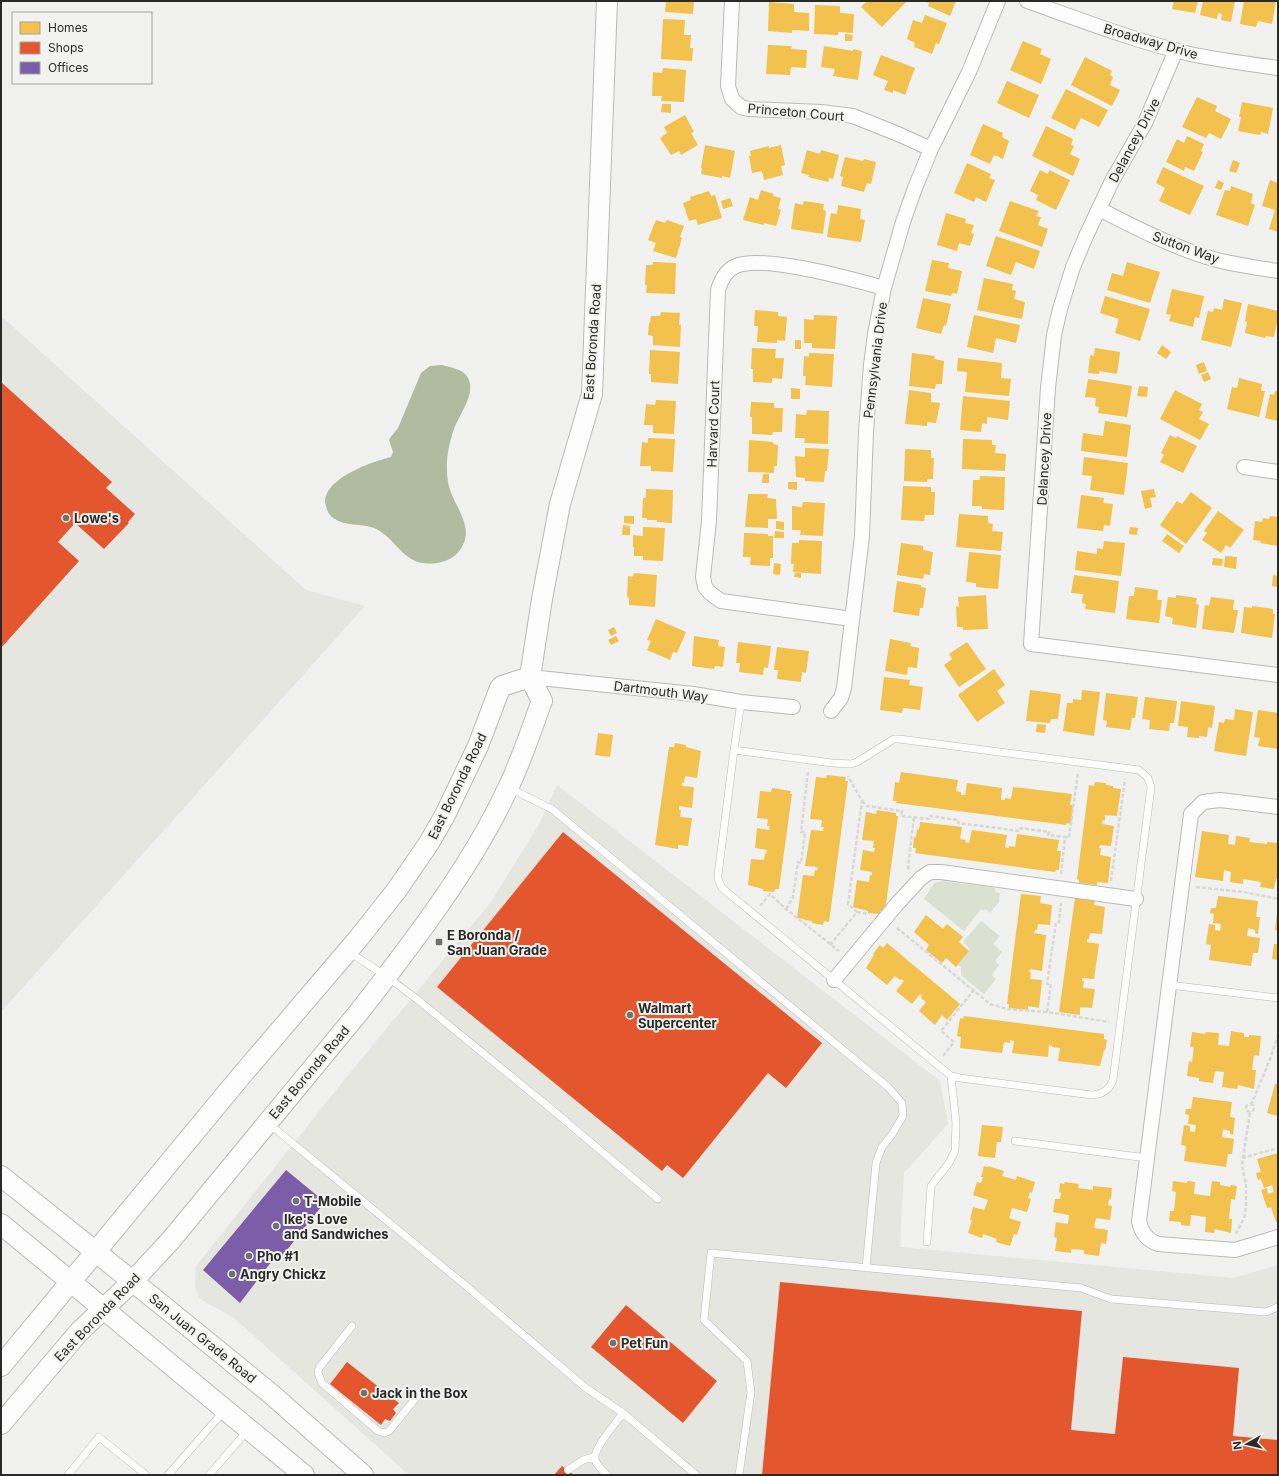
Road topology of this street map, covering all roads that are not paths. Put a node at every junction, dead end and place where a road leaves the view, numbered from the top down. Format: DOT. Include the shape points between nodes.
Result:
graph roads {
  1 [pos="607,1"];
  2 [pos="732,1"];
  3 [pos="998,1"];
  4 [pos="1027,1"];
  5 [pos="1176,50"];
  6 [pos="1278,68"];
  7 [pos="931,149"];
  8 [pos="1099,209"];
  9 [pos="1278,271"];
  10 [pos="884,288"];
  11 [pos="1244,467"];
  12 [pos="1278,472"];
  13 [pos="852,619"];
  14 [pos="1278,675"];
  15 [pos="530,677"];
  16 [pos="741,702"];
  17 [pos="793,707"];
  18 [pos="831,711"];
  19 [pos="734,750"];
  20 [pos="508,788"];
  21 [pos="1278,807"];
  22 [pos="1136,899"];
  23 [pos="347,951"];
  24 [pos="386,976"];
  25 [pos="834,980"];
  26 [pos="1169,985"];
  27 [pos="1278,998"];
  28 [pos="951,1076"];
  29 [pos="267,1122"];
  30 [pos="1015,1141"];
  31 [pos="1147,1158"];
  32 [pos="1,1176"];
  33 [pos="658,1199"];
  34 [pos="1,1224"];
  35 [pos="1278,1237"];
  36 [pos="927,1242"];
  37 [pos="95,1252"];
  38 [pos="866,1267"];
  39 [pos="133,1281"];
  40 [pos="71,1282"];
  41 [pos="1278,1307"];
  42 [pos="104,1309"];
  43 [pos="352,1326"];
  44 [pos="1,1366"];
  45 [pos="424,1388"];
  46 [pos="225,1410"];
  47 [pos="623,1413"];
  48 [pos="1,1424"];
  49 [pos="248,1429"];
  50 [pos="594,1457"];
  51 [pos="568,1470"];
  52 [pos="68,1475"];
  53 [pos="146,1475"];
  54 [pos="168,1475"];
  55 [pos="209,1475"];
  56 [pos="304,1475"];
  57 [pos="363,1475"];
  58 [pos="607,1475"];
  59 [pos="696,1475"];
  60 [pos="739,1475"];
  1 -- 15 [label="main road, East Boronda Road" via="592,394 560,504"];
  2 -- 7 [label="street, Princeton Court" via="728,86 736,104 748,109 853,116"];
  3 -- 7 [label="street, Pennsylvania Drive"];
  4 -- 5 [label="street, Broadway Drive"];
  5 -- 6 [label="street, Broadway Drive"];
  5 -- 8 [label="street, Delancey Drive" via="1145,122"];
  7 -- 10 [label="street, Pennsylvania Drive" via="903,222"];
  8 -- 9 [label="street, Sutton Way" via="1198,254"];
  8 -- 14 [label="street, Delancey Drive" via="1069,281 1052,347 1031,644"];
  10 -- 13 [label="street, Pennsylvania Drive" via="871,365 862,536"];
  10 -- 13 [label="street, Harvard Court" via="797,268 746,263 727,272 721,282 718,297 705,586 721,602"];
  11 -- 12 [label="street"];
  13 -- 18 [label="street, Pennsylvania Drive" via="844,688 841,698"];
  15 -- 16 [label="street, Dartmouth Way" via="693,694"];
  15 -- 20 [label="main road, East Boronda Road" via="542,701"];
  15 -- 23 [label="main road, East Boronda Road" via="500,688 466,773 429,843 396,891"];
  16 -- 17 [label="street, Dartmouth Way"];
  16 -- 19 [label="lane"];
  19 -- 22 [label="lane" via="847,764 857,762 889,742 899,739 1139,770 1148,778 1151,787"];
  19 -- 25 [label="lane" via="718,879 722,888"];
  20 -- 24 [label="main road, East Boronda Road" via="480,841"];
  20 -- 38 [label="lane" via="552,810 888,1087 902,1103 903,1116 882,1147 876,1163"];
  21 -- 26 [label="street" via="1220,800 1203,802 1191,814"];
  22 -- 25 [label="street" via="930,872 921,878"];
  22 -- 28 [label="lane" via="1113,1080 1107,1090 1098,1094"];
  23 -- 24 [label="lane"];
  23 -- 37 [label="main road, East Boronda Road"];
  24 -- 29 [label="main road, East Boronda Road"];
  24 -- 33 [label="lane" via="544,1102"];
  25 -- 28 [label="lane"];
  26 -- 27 [label="lane"];
  26 -- 31 [label="street"];
  28 -- 36 [label="lane" via="956,1129 954,1151 949,1163 931,1186"];
  29 -- 39 [label="main road, East Boronda Road" via="171,1240"];
  29 -- 47 [label="lane" via="586,1388"];
  30 -- 31 [label="lane"];
  31 -- 35 [label="street" via="1139,1221 1142,1232 1150,1241 1158,1244 1235,1250"];
  32 -- 37 [label="main road, San Juan Grade Road"];
  34 -- 40 [label="main road"];
  37 -- 39 [label="main road, San Juan Grade Road"];
  37 -- 40 [label="main road, East Boronda Road"];
  38 -- 41 [label="lane" via="1082,1288 1111,1298 1266,1312"];
  38 -- 60 [label="lane" via="711,1253 704,1320 747,1360 751,1392"];
  39 -- 42 [label="main road, East Boronda Road"];
  39 -- 57 [label="main road, San Juan Grade Road" via="270,1393"];
  40 -- 42 [label="main road"];
  40 -- 44 [label="main road, East Boronda Road"];
  42 -- 46 [label="main road"];
  42 -- 48 [label="main road, East Boronda Road" via="79,1332"];
  43 -- 45 [label="lane" via="319,1368 322,1383 378,1431 384,1433 390,1431"];
  46 -- 49 [label="main road"];
  46 -- 54 [label="lane"];
  47 -- 50 [label="lane"];
  47 -- 59 [label="lane"];
  49 -- 55 [label="lane"];
  49 -- 56 [label="main road"];
  50 -- 51 [label="lane" via="583,1460"];
  50 -- 58 [label="lane"];
  52 -- 53 [label="lane" via="99,1437"];
}
